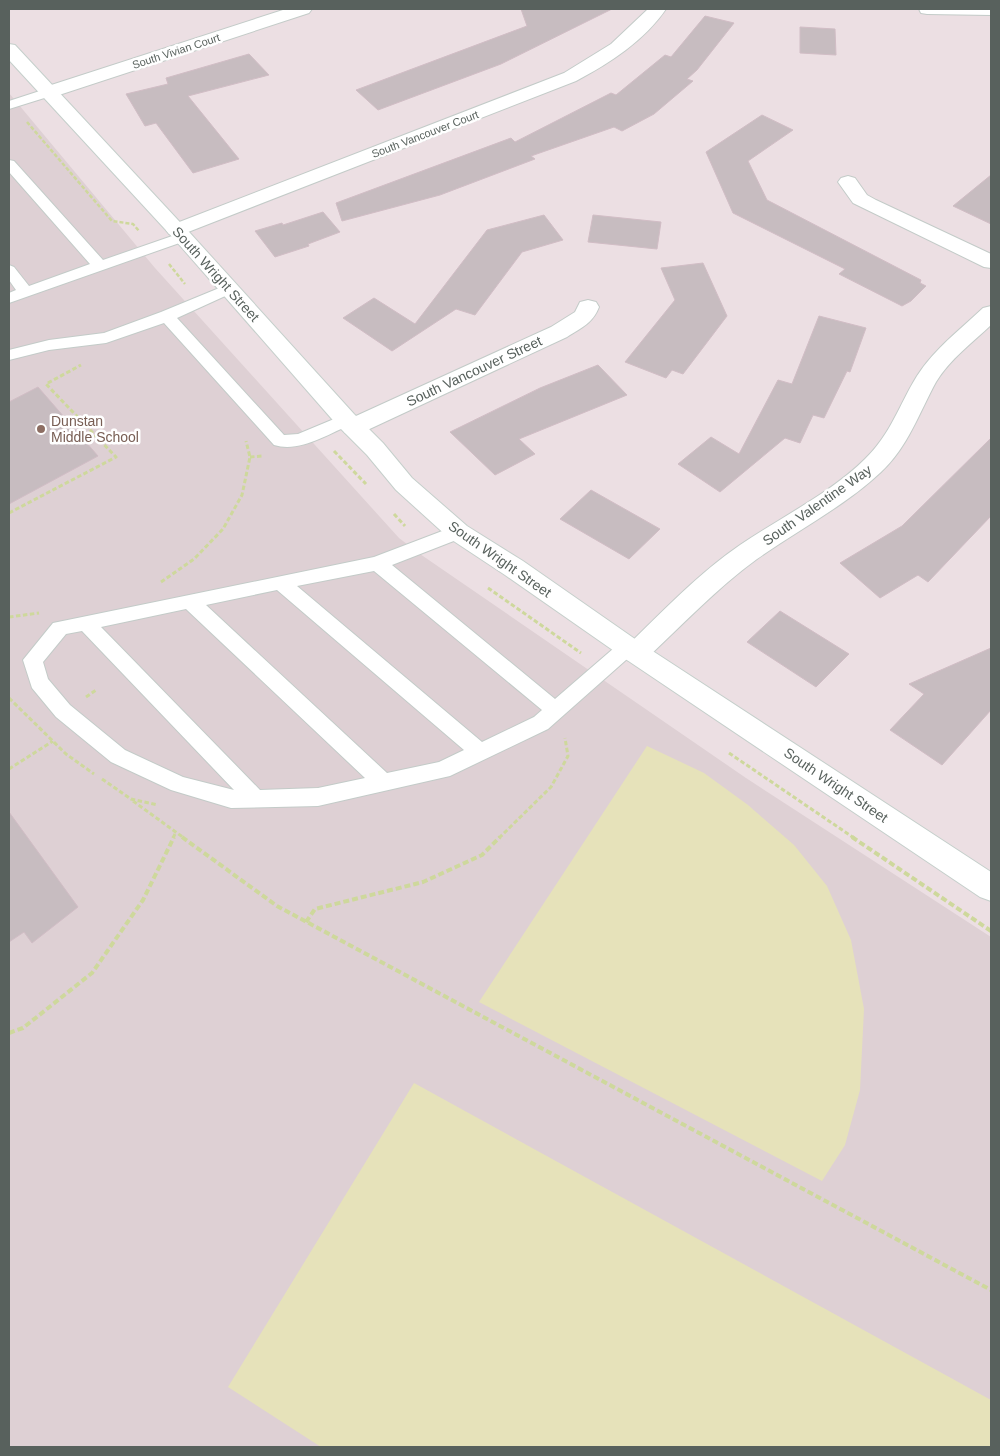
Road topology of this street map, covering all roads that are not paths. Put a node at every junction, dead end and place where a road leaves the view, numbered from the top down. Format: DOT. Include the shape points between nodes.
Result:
graph roads {
  1 [pos="303,9"];
  2 [pos="657,9"];
  3 [pos="928,9"];
  4 [pos="946,9"];
  5 [pos="991,10"];
  6 [pos="9,48"];
  7 [pos="49,92"];
  8 [pos="9,106"];
  9 [pos="9,164"];
  10 [pos="848,182"];
  11 [pos="179,233"];
  12 [pos="991,262"];
  13 [pos="99,265"];
  14 [pos="9,270"];
  15 [pos="229,289"];
  16 [pos="26,293"];
  17 [pos="9,298"];
  18 [pos="588,307"];
  19 [pos="991,313"];
  20 [pos="167,316"];
  21 [pos="9,355"];
  22 [pos="350,423"];
  23 [pos="458,532"];
  24 [pos="377,563"];
  25 [pos="281,583"];
  26 [pos="190,602"];
  27 [pos="86,623"];
  28 [pos="632,650"];
  29 [pos="555,710"];
  30 [pos="480,752"];
  31 [pos="384,783"];
  32 [pos="255,798"];
  33 [pos="988,879"];
  1 -- 7 [label="street, South Vivian Court"];
  2 -- 11 [label="street, South Vancouver Court" via="607,56 570,77"];
  3 -- 4 [label="street"];
  4 -- 5 [label="street"];
  6 -- 7 [label="street, South Wright Street"];
  7 -- 8 [label="lane"];
  7 -- 11 [label="street, South Wright Street"];
  9 -- 13 [label="lane"];
  10 -- 12 [label="street" via="860,199 868,204"];
  11 -- 13 [label="lane" via="153,247"];
  11 -- 15 [label="street, South Wright Street"];
  13 -- 16 [label="lane"];
  14 -- 16 [label="lane"];
  15 -- 20 [label="lane"];
  15 -- 22 [label="street, South Wright Street"];
  16 -- 17 [label="lane"];
  18 -- 22 [label="street, South Vancouver Street" via="585,316 559,332"];
  19 -- 28 [label="street, South Valentine Way" via="936,364 901,430 875,464 856,481 747,553"];
  20 -- 21 [label="lane" via="106,338"];
  20 -- 22 [label="lane" via="280,441 300,440"];
  22 -- 23 [label="street, South Wright Street" via="404,484"];
  23 -- 24 [label="lane"];
  23 -- 28 [label="street, South Wright Street"];
  24 -- 25 [label="lane"];
  24 -- 29 [label="lane"];
  25 -- 26 [label="lane"];
  25 -- 30 [label="lane"];
  26 -- 27 [label="lane"];
  26 -- 31 [label="lane"];
  27 -- 32 [label="lane"];
  27 -- 32 [label="lane" via="60,628 33,660 39,682 63,711 118,756 178,784 231,799"];
  28 -- 29 [label="lane"];
  28 -- 33 [label="street, South Wright Street"];
  29 -- 30 [label="lane" via="541,723"];
  30 -- 31 [label="lane" via="443,770"];
  31 -- 32 [label="lane" via="318,797"];
}
